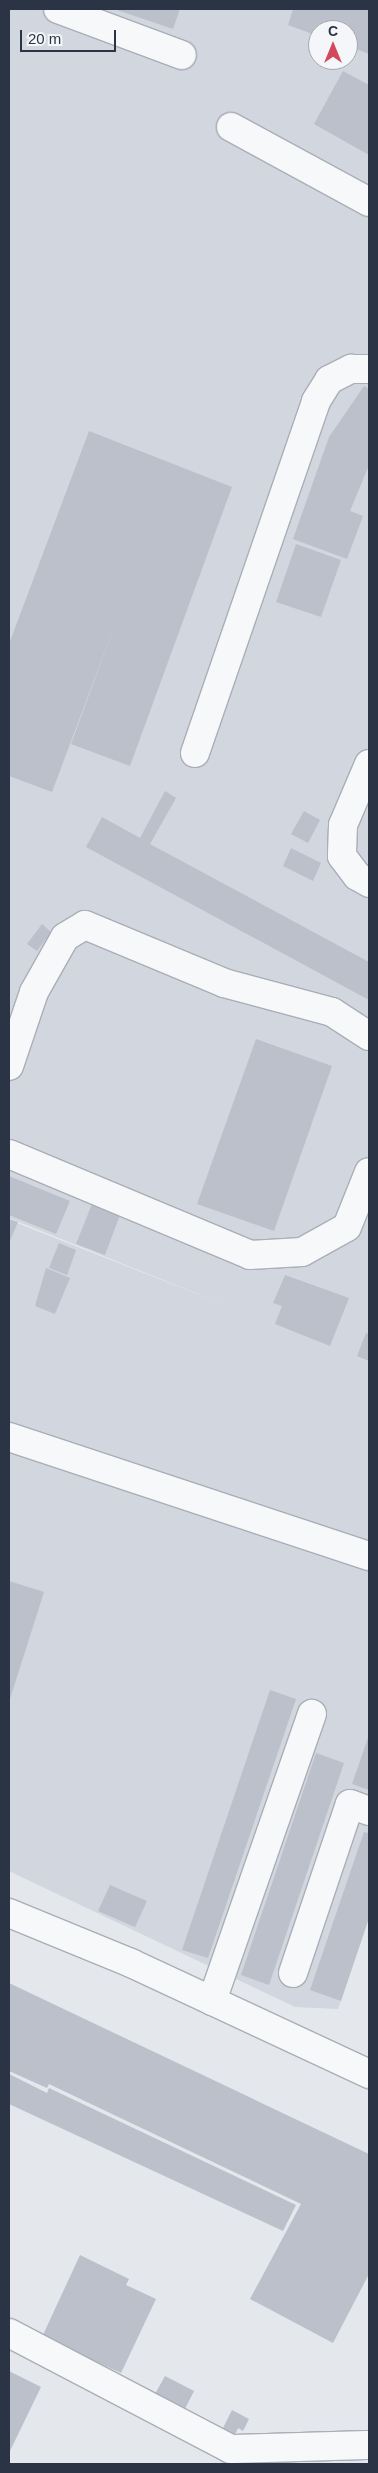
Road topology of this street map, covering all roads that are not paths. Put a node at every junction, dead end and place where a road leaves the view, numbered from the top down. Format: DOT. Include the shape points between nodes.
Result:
graph roads {
  1 [pos="58,9"];
  2 [pos="182,55"];
  3 [pos="231,127"];
  4 [pos="369,202"];
  5 [pos="369,369"];
  6 [pos="195,753"];
  7 [pos="369,764"];
  8 [pos="369,883"];
  9 [pos="369,1036"];
  10 [pos="9,1066"];
  11 [pos="9,1154"];
  12 [pos="369,1172"];
  13 [pos="9,1437"];
  14 [pos="369,1556"];
  15 [pos="312,1714"];
  16 [pos="369,1811"];
  17 [pos="9,1913"];
  18 [pos="293,1973"];
  19 [pos="212,2001"];
  20 [pos="369,2074"];
  21 [pos="9,2333"];
  22 [pos="369,2445"];
  23 [pos="339,2456"];
  1 -- 2 [label="street"];
  3 -- 4 [label="street"];
  5 -- 6 [label="street" via="351,369 329,380 316,401"];
  7 -- 8 [label="street" via="343,825 342,856 357,876"];
  9 -- 10 [label="street" via="332,1012 224,983 86,925 65,936 34,992"];
  11 -- 12 [label="street" via="250,1255 302,1252 347,1227"];
  13 -- 14 [label="street"];
  15 -- 19 [label="street"];
  16 -- 18 [label="street" via="350,1804"];
  17 -- 19 [label="street"];
  19 -- 20 [label="street"];
  21 -- 23 [label="street" via="231,2449"];
  22 -- 23 [label="street"];
}
